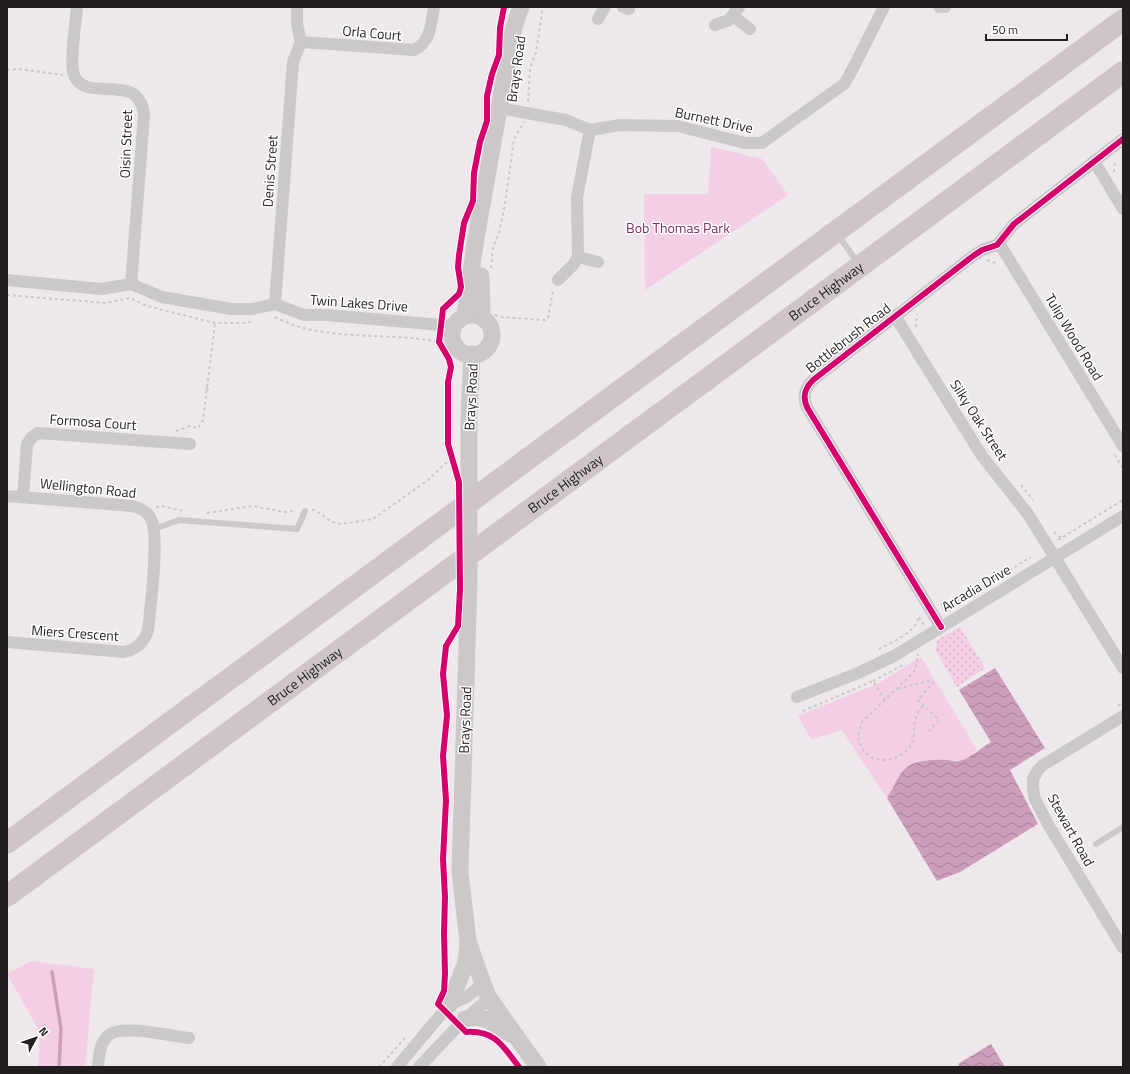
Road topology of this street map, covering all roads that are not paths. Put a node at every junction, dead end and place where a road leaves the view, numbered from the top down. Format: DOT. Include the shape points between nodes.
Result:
graph roads {
  1 [pos="77,7"];
  2 [pos="298,7"];
  3 [pos="434,7"];
  4 [pos="605,7"];
  5 [pos="884,7"];
  6 [pos="939,7"];
  7 [pos="945,7"];
  8 [pos="521,9"];
  9 [pos="736,11"];
  10 [pos="598,19"];
  11 [pos="1123,20"];
  12 [pos="715,25"];
  13 [pos="750,29"];
  14 [pos="300,42"];
  15 [pos="1123,72"];
  16 [pos="505,109"];
  17 [pos="590,130"];
  18 [pos="1123,139"];
  19 [pos="1094,161"];
  20 [pos="1123,209"];
  21 [pos="835,232"];
  22 [pos="999,243"];
  23 [pos="578,257"];
  24 [pos="598,262"];
  25 [pos="861,266"];
  26 [pos="7,280"];
  27 [pos="558,280"];
  28 [pos="131,284"];
  29 [pos="275,304"];
  30 [pos="895,316"];
  31 [pos="467,319"];
  32 [pos="472,354"];
  33 [pos="190,444"];
  34 [pos="1123,446"];
  35 [pos="7,496"];
  36 [pos="23,497"];
  37 [pos="305,511"];
  38 [pos="1123,516"];
  39 [pos="154,529"];
  40 [pos="1055,558"];
  41 [pos="941,627"];
  42 [pos="7,642"];
  43 [pos="1123,668"];
  44 [pos="797,697"];
  45 [pos="1123,716"];
  46 [pos="1123,827"];
  47 [pos="7,843"];
  48 [pos="1096,844"];
  49 [pos="7,896"];
  50 [pos="468,941"];
  51 [pos="1123,948"];
  52 [pos="486,991"];
  53 [pos="449,1005"];
  54 [pos="465,1019"];
  55 [pos="515,1036"];
  56 [pos="189,1038"];
  57 [pos="98,1067"];
  58 [pos="397,1067"];
  59 [pos="418,1067"];
  60 [pos="538,1067"];
  1 -- 28 [label="street, Oisin Street" via="74,74 77,80 92,88 128,91 135,94 143,107"];
  2 -- 14 [label="street"];
  3 -- 14 [label="street, Orla Court" via="429,34 421,47 414,50"];
  4 -- 10 [label="street"];
  5 -- 17 [label="street, Burnett Drive" via="844,84 762,143 745,144 678,126 616,125"];
  6 -- 7 [label="street"];
  8 -- 16 [label="main road, Brays Road" via="514,27"];
  9 -- 12 [label="street" via="728,20"];
  9 -- 13 [label="street"];
  11 -- 21 [label="highway"];
  14 -- 29 [label="street, Denis Street" via="293,62"];
  15 -- 25 [label="highway, Bruce Highway"];
  16 -- 17 [label="street" via="566,120"];
  16 -- 31 [label="main road, Brays Road" via="480,298"];
  17 -- 23 [label="street" via="577,197"];
  18 -- 19 [label="street, Bottlebrush Road"];
  19 -- 20 [label="street"];
  19 -- 22 [label="street, Bottlebrush Road" via="1014,224"];
  21 -- 25 [label="lane"];
  21 -- 47 [label="highway"];
  22 -- 30 [label="street, Bottlebrush Road" via="973,256"];
  22 -- 34 [label="street, Tulip Wood Road"];
  23 -- 24 [label="street"];
  23 -- 27 [label="street"];
  25 -- 49 [label="highway, Bruce Highway"];
  26 -- 28 [label="street" via="101,289"];
  28 -- 29 [label="street" via="162,297 231,309 252,309"];
  29 -- 31 [label="street, Twin Lakes Drive" via="304,315"];
  30 -- 40 [label="street, Silky Oak Street" via="982,456 1022,504"];
  30 -- 41 [label="street, Bottlebrush Road" via="810,383 805,389 804,401"];
  31 -- 32 [label="main road" via="452,340 460,350"];
  31 -- 32 [label="main road" via="490,327 491,340 484,350"];
  32 -- 50 [label="main road, Brays Road" via="469,416 459,468 469,583 460,872"];
  33 -- 36 [label="street, Formosa Court" via="38,433 27,444"];
  35 -- 36 [label="street, Wellington Road"];
  36 -- 39 [label="street, Wellington Road" via="132,506 152,519"];
  37 -- 39 [label="lane" via="297,529 179,520"];
  38 -- 40 [label="street, Arcadia Drive"];
  39 -- 42 [label="street, Miers Crescent" via="148,631 138,646 124,652"];
  40 -- 41 [label="street, Arcadia Drive"];
  40 -- 43 [label="street, Silky Oak Street"];
  41 -- 44 [label="street, Arcadia Drive" via="876,665"];
  45 -- 51 [label="street, Stewart Road" via="1043,765 1032,784 1049,826"];
  46 -- 48 [label="lane"];
  50 -- 52 [label="main road, Brays Road"];
  50 -- 53 [label="main road" via="466,963"];
  52 -- 53 [label="street"];
  52 -- 54 [label="street"];
  52 -- 55 [label="main road, Brays Road"];
  53 -- 58 [label="street"];
  54 -- 55 [label="main road" via="476,1016 485,1019"];
  54 -- 59 [label="street"];
  55 -- 60 [label="main road, Brays Road"];
  56 -- 57 [label="street" via="126,1030 109,1035 100,1048"];
}
